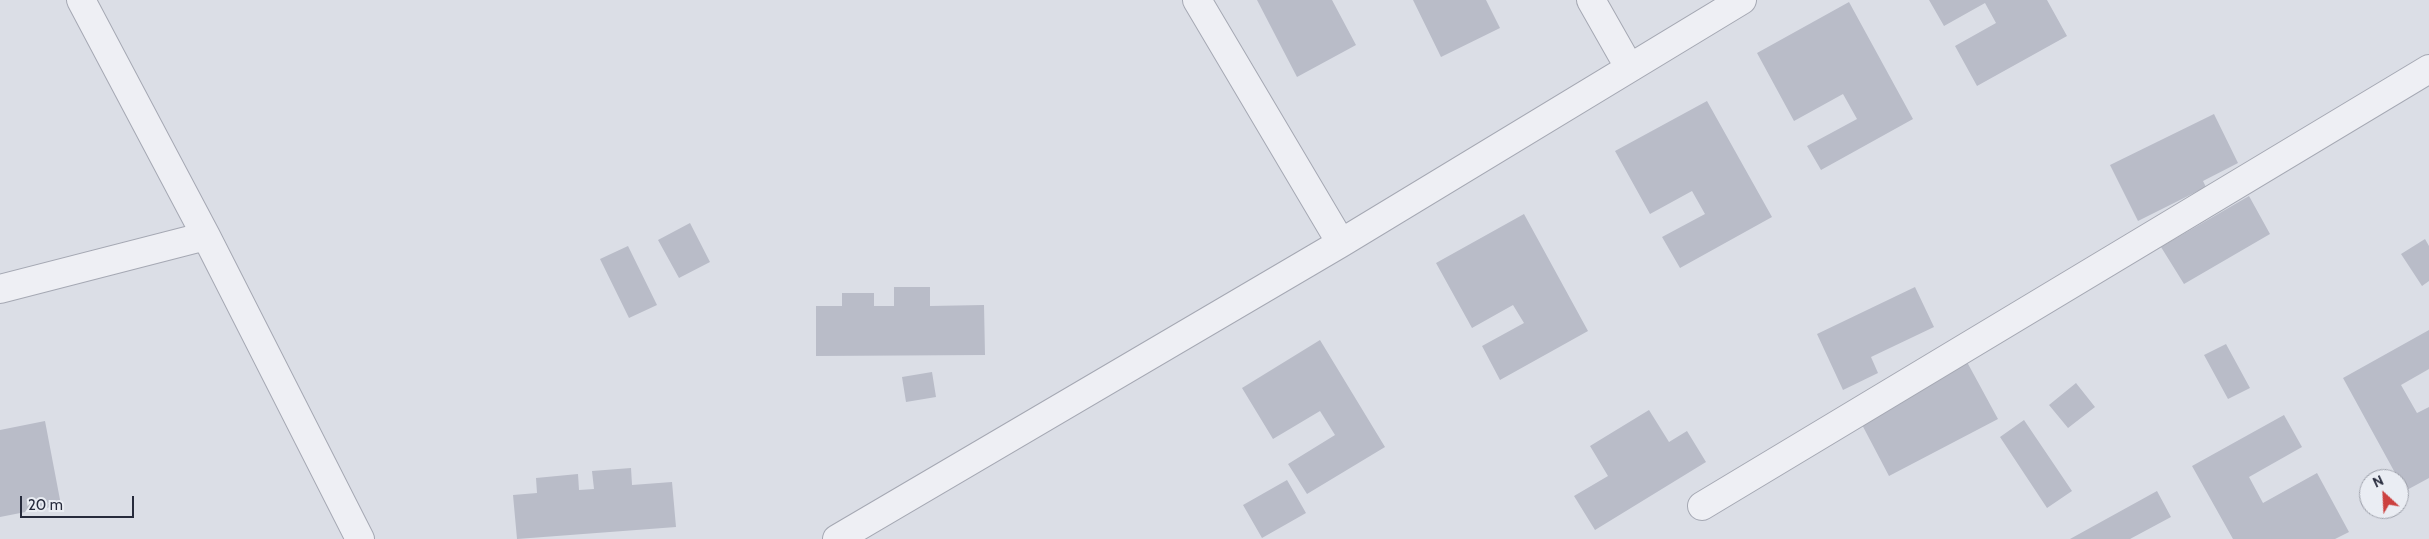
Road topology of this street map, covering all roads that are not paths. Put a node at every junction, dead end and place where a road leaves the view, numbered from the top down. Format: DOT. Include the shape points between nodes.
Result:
graph roads {
  1 [pos="81,0"];
  2 [pos="1197,0"];
  3 [pos="1590,0"];
  4 [pos="1742,0"];
  5 [pos="1629,67"];
  6 [pos="2429,69"];
  7 [pos="206,236"];
  8 [pos="1341,243"];
  9 [pos="0,289"];
  10 [pos="1702,506"];
  11 [pos="360,539"];
  12 [pos="837,539"];
  1 -- 7 [label="lane"];
  2 -- 8 [label="lane"];
  3 -- 5 [label="lane"];
  4 -- 5 [label="lane"];
  5 -- 8 [label="lane"];
  6 -- 10 [label="lane"];
  7 -- 9 [label="lane"];
  7 -- 11 [label="lane"];
  8 -- 12 [label="lane"];
}
